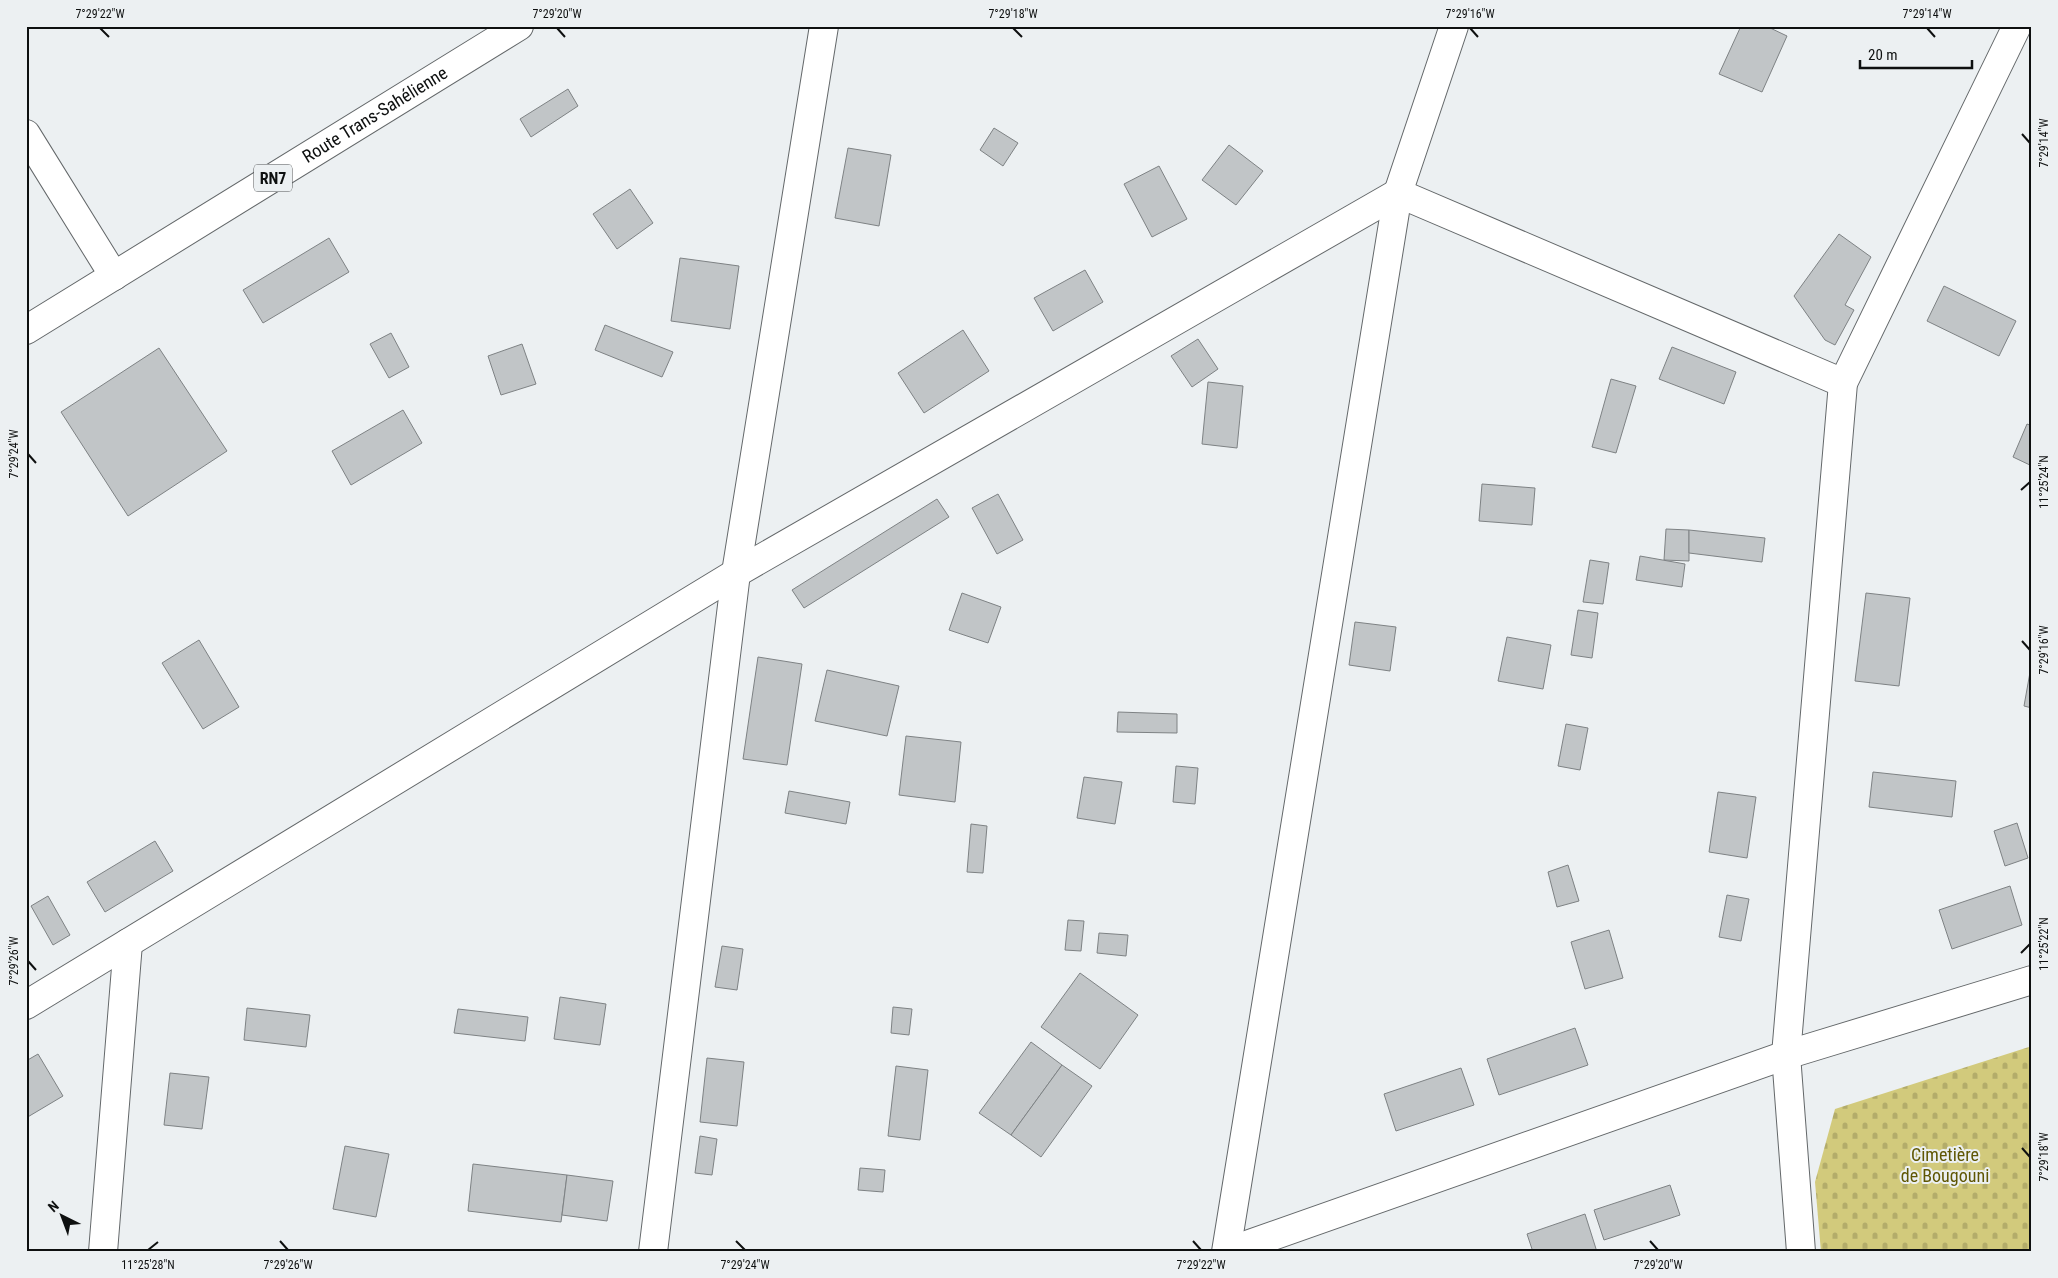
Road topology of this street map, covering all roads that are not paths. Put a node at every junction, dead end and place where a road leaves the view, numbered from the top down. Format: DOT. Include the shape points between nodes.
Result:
graph roads {
  1 [pos="519,26"];
  2 [pos="824,26"];
  3 [pos="1454,26"];
  4 [pos="2017,26"];
  5 [pos="26,134"];
  6 [pos="1398,193"];
  7 [pos="114,276"];
  8 [pos="26,330"];
  9 [pos="1843,383"];
  10 [pos="736,573"];
  11 [pos="128,943"];
  12 [pos="2032,980"];
  13 [pos="26,1005"];
  14 [pos="1786,1055"];
  15 [pos="103,1252"];
  16 [pos="654,1252"];
  17 [pos="1226,1252"];
  18 [pos="1801,1252"];
  1 -- 7 [label="main road, Route Trans-Sahélienne / RN7"];
  2 -- 10 [label="main road"];
  3 -- 6 [label="main road"];
  4 -- 9 [label="main road"];
  5 -- 7 [label="main road"];
  6 -- 9 [label="main road"];
  6 -- 10 [label="main road"];
  6 -- 17 [label="main road"];
  7 -- 8 [label="main road, Route Trans-Sahélienne / RN7"];
  9 -- 14 [label="main road"];
  10 -- 11 [label="main road"];
  10 -- 16 [label="main road"];
  11 -- 13 [label="main road"];
  11 -- 15 [label="main road"];
  12 -- 14 [label="main road"];
  14 -- 17 [label="main road"];
  14 -- 18 [label="main road"];
}
